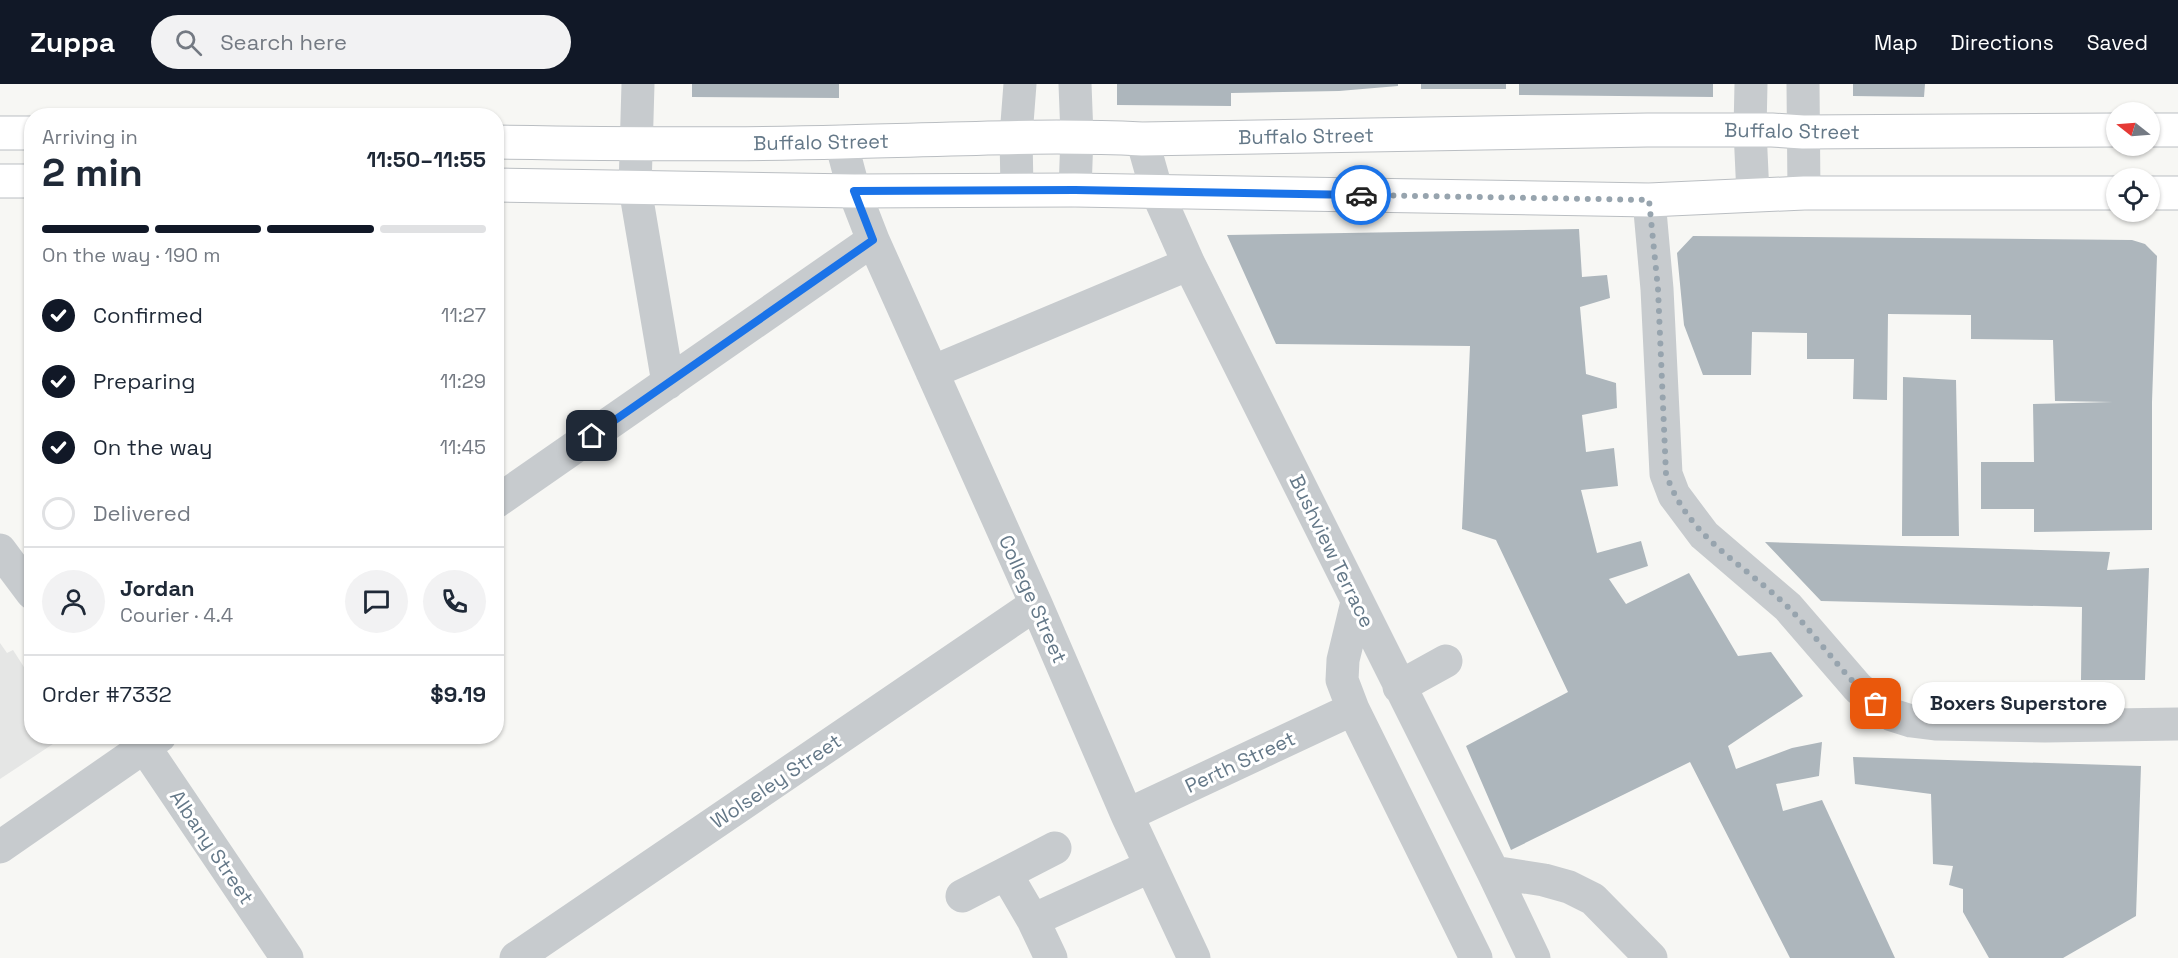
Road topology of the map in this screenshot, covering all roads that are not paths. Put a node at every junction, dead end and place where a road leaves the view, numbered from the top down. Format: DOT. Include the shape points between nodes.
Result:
graph roads {
  1 [pos="638,84"];
  2 [pos="1020,84"];
  3 [pos="1075,84"];
  4 [pos="1751,84"];
  5 [pos="1803,84"];
  6 [pos="1750,130"];
  7 [pos="2106,130"];
  8 [pos="2160,130"];
  9 [pos="2178,130"];
  10 [pos="1803,132"];
  11 [pos="0,133"];
  12 [pos="24,133"];
  13 [pos="1016,136"];
  14 [pos="1077,136"];
  15 [pos="1142,139"];
  16 [pos="504,142"];
  17 [pos="841,142"];
  18 [pos="638,144"];
  19 [pos="0,181"];
  20 [pos="24,181"];
  21 [pos="504,185"];
  22 [pos="635,188"];
  23 [pos="1017,190"];
  24 [pos="1075,190"];
  25 [pos="854,191"];
  26 [pos="1157,192"];
  27 [pos="1804,193"];
  28 [pos="2106,193"];
  29 [pos="2160,193"];
  30 [pos="2178,193"];
  31 [pos="1753,195"];
  32 [pos="1649,200"];
  33 [pos="873,240"];
  34 [pos="1189,264"];
  35 [pos="932,372"];
  36 [pos="668,383"];
  37 [pos="504,496"];
  38 [pos="0,550"];
  39 [pos="24,582"];
  40 [pos="1357,602"];
  41 [pos="1036,604"];
  42 [pos="1446,661"];
  43 [pos="1399,687"];
  44 [pos="1353,709"];
  45 [pos="2178,724"];
  46 [pos="142,744"];
  47 [pos="150,744"];
  48 [pos="1126,815"];
  49 [pos="0,847"];
  50 [pos="1055,848"];
  51 [pos="1151,866"];
  52 [pos="1493,872"];
  53 [pos="1006,874"];
  54 [pos="962,896"];
  55 [pos="1033,920"];
  56 [pos="286,958"];
  57 [pos="516,958"];
  58 [pos="1051,958"];
  59 [pos="1194,958"];
  60 [pos="1476,958"];
  61 [pos="1534,958"];
  62 [pos="1651,958"];
  1 -- 18 [label="street"];
  2 -- 13 [label="street"];
  3 -- 14 [label="street"];
  4 -- 6 [label="street"];
  5 -- 10 [label="street"];
  6 -- 10 [label="main road, Buffalo Street"];
  6 -- 15 [label="main road, Buffalo Street"];
  6 -- 31 [label="street"];
  7 -- 10 [label="main road, Buffalo Street"];
  8 -- 9 [label="main road"];
  10 -- 27 [label="street"];
  11 -- 12 [label="main road"];
  13 -- 14 [label="main road, Buffalo Street"];
  13 -- 17 [label="main road, Buffalo Street"];
  13 -- 23 [label="street"];
  14 -- 15 [label="main road, Buffalo Street"];
  14 -- 24 [label="street"];
  15 -- 26 [label="street, Bushview Terrace"];
  16 -- 18 [label="main road, Buffalo Street"];
  17 -- 18 [label="main road, Buffalo Street"];
  17 -- 25 [label="street, College Street"];
  18 -- 22 [label="street"];
  19 -- 20 [label="main road"];
  21 -- 22 [label="main road"];
  22 -- 25 [label="main road"];
  22 -- 36 [label="street"];
  23 -- 24 [label="main road"];
  23 -- 25 [label="main road"];
  24 -- 26 [label="main road"];
  25 -- 33 [label="street, College Street"];
  26 -- 32 [label="main road"];
  26 -- 34 [label="street, Bushview Terrace"];
  27 -- 28 [label="main road"];
  27 -- 31 [label="main road"];
  29 -- 30 [label="main road"];
  31 -- 32 [label="main road"];
  32 -- 45 [label="street" via="1658,289 1666,474 1674,495 1704,535 1788,607 1858,688 1892,715 1935,724"];
  33 -- 35 [label="street, College Street"];
  33 -- 36 [label="street"];
  34 -- 35 [label="street"];
  34 -- 40 [label="street, Bushview Terrace"];
  35 -- 41 [label="street, College Street"];
  36 -- 37 [label="street"];
  38 -- 39 [label="street"];
  40 -- 43 [label="street, Bushview Terrace"];
  40 -- 44 [label="street" via="1342,680"];
  41 -- 48 [label="street, College Street"];
  41 -- 57 [label="street, Wolseley Street"];
  42 -- 43 [label="street"];
  43 -- 52 [label="street, Bushview Terrace"];
  44 -- 48 [label="street, Perth Street"];
  44 -- 60 [label="street"];
  46 -- 49 [label="street"];
  47 -- 56 [label="street, Albany Street"];
  48 -- 51 [label="street, College Street"];
  50 -- 53 [label="street"];
  51 -- 55 [label="street"];
  51 -- 59 [label="street, College Street"];
  52 -- 61 [label="street, Bushview Terrace"];
  52 -- 62 [label="street" via="1544,880 1593,899"];
  53 -- 54 [label="street"];
  53 -- 55 [label="street"];
  55 -- 58 [label="street"];
}
